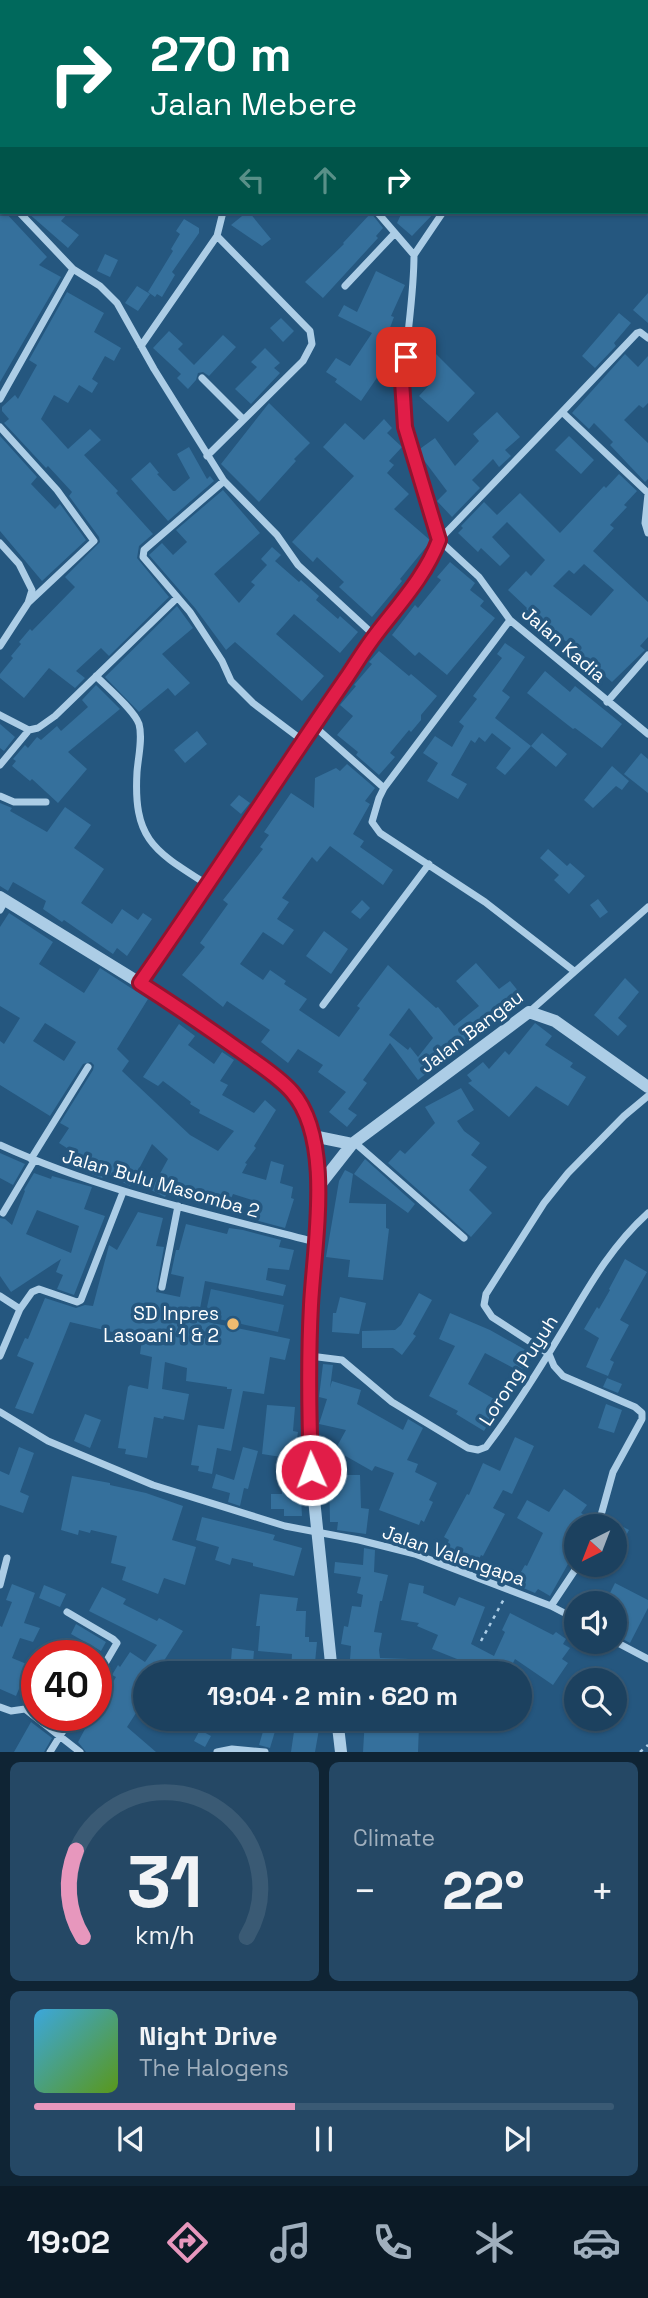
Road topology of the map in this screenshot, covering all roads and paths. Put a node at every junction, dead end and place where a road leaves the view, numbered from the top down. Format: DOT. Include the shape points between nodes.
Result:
graph roads {
  1 [pos="21,214"];
  2 [pos="222,214"];
  3 [pos="379,214"];
  4 [pos="442,214"];
  5 [pos="395,233"];
  6 [pos="217,236"];
  7 [pos="414,255"];
  8 [pos="73,269"];
  9 [pos="345,286"];
  10 [pos="648,338"];
  11 [pos="141,346"];
  12 [pos="202,378"];
  13 [pos="0,399"];
  14 [pos="562,412"];
  15 [pos="243,419"];
  16 [pos="0,427"];
  17 [pos="207,456"];
  18 [pos="224,481"];
  19 [pos="648,494"];
  20 [pos="648,533"];
  21 [pos="439,540"];
  22 [pos="0,543"];
  23 [pos="177,598"];
  24 [pos="28,603"];
  25 [pos="510,620"];
  26 [pos="375,636"];
  27 [pos="0,646"];
  28 [pos="648,655"];
  29 [pos="96,676"];
  30 [pos="607,702"];
  31 [pos="0,715"];
  32 [pos="313,725"];
  33 [pos="29,730"];
  34 [pos="648,734"];
  35 [pos="302,740"];
  36 [pos="0,765"];
  37 [pos="384,788"];
  38 [pos="0,796"];
  39 [pos="46,802"];
  40 [pos="429,864"];
  41 [pos="208,885"];
  42 [pos="2,903"];
  43 [pos="648,906"];
  44 [pos="574,971"];
  45 [pos="140,983"];
  46 [pos="323,1005"];
  47 [pos="529,1012"];
  48 [pos="88,1067"];
  49 [pos="648,1087"];
  50 [pos="648,1096"];
  51 [pos="313,1136"];
  52 [pos="353,1143"];
  53 [pos="0,1145"];
  54 [pos="32,1160"];
  55 [pos="319,1186"];
  56 [pos="123,1192"];
  57 [pos="178,1206"];
  58 [pos="3,1213"];
  59 [pos="648,1213"];
  60 [pos="464,1238"];
  61 [pos="315,1242"];
  62 [pos="162,1287"];
  63 [pos="0,1296"];
  64 [pos="20,1309"];
  65 [pos="548,1354"];
  66 [pos="0,1356"];
  67 [pos="310,1356"];
  68 [pos="0,1412"];
  69 [pos="601,1514"];
  70 [pos="317,1532"];
  71 [pos="7,1558"];
  72 [pos="570,1577"];
  73 [pos="0,1585"];
  74 [pos="509,1590"];
  75 [pos="551,1606"];
  76 [pos="68,1612"];
  77 [pos="564,1613"];
  78 [pos="481,1641"];
  79 [pos="627,1648"];
  80 [pos="112,1652"];
  81 [pos="648,1659"];
  82 [pos="331,1661"];
  83 [pos="0,1707"];
  84 [pos="63,1731"];
  85 [pos="339,1731"];
  86 [pos="60,1735"];
  87 [pos="648,1745"];
  88 [pos="50,1752"];
  89 [pos="80,1752"];
  90 [pos="217,1752"];
  91 [pos="265,1752"];
  92 [pos="341,1752"];
  93 [pos="640,1752"];
  1 -- 8 [label="street"];
  2 -- 6 [label="street"];
  3 -- 5 [label="street"];
  4 -- 7 [label="street"];
  5 -- 7 [label="street"];
  5 -- 9 [label="street"];
  6 -- 11 [label="street"];
  6 -- 15 [label="street" via="312,338 303,361"];
  7 -- 21 [label="street" via="402,381 405,427"];
  8 -- 11 [label="street" via="117,303"];
  8 -- 13 [label="street"];
  10 -- 14 [label="street" via="637,333"];
  11 -- 17 [label="street"];
  12 -- 15 [label="street"];
  14 -- 19 [label="street"];
  14 -- 21 [label="street"];
  15 -- 17 [label="street"];
  16 -- 24 [label="street" via="57,490 94,541"];
  17 -- 18 [label="street"];
  18 -- 23 [label="street" via="142,554"];
  18 -- 26 [label="street" via="277,535 298,565"];
  19 -- 20 [label="street"];
  21 -- 25 [label="street, Jalan Kadia" via="479,577"];
  21 -- 26 [label="street" via="423,574"];
  22 -- 24 [label="street" via="30,582"];
  23 -- 29 [label="street"];
  23 -- 35 [label="street" via="209,640 231,681"];
  24 -- 27 [label="street"];
  25 -- 30 [label="street, Jalan Kadia"];
  25 -- 37 [label="street"];
  26 -- 32 [label="street"];
  28 -- 30 [label="street"];
  29 -- 33 [label="street" via="55,716"];
  29 -- 41 [label="street" via="138,723 136,799 142,829 168,859"];
  30 -- 34 [label="street, Jalan Kadia"];
  31 -- 33 [label="street"];
  32 -- 35 [label="street"];
  32 -- 37 [label="street"];
  33 -- 36 [label="street"];
  35 -- 41 [label="street"];
  37 -- 40 [label="street" via="373,815 375,826"];
  38 -- 39 [label="street" via="14,802"];
  40 -- 44 [label="street"];
  40 -- 46 [label="street"];
  41 -- 45 [label="street"];
  42 -- 45 [label="street"];
  43 -- 44 [label="street, Jalan Bangau"];
  44 -- 47 [label="street, Jalan Bangau"];
  45 -- 51 [label="street" via="282,1083 300,1103"];
  47 -- 49 [label="street" via="555,1021"];
  47 -- 52 [label="street, Jalan Bangau"];
  48 -- 54 [label="street"];
  50 -- 65 [label="street" via="568,1173 486,1294 485,1305 492,1317"];
  51 -- 52 [label="street"];
  51 -- 55 [label="street"];
  52 -- 55 [label="street, Jalan Bangau"];
  52 -- 60 [label="street"];
  53 -- 54 [label="street, Jalan Bulu Masomba 2"];
  54 -- 56 [label="street, Jalan Bulu Masomba 2"];
  54 -- 58 [label="street"];
  55 -- 61 [label="street"];
  56 -- 57 [label="street, Jalan Bulu Masomba 2"];
  56 -- 64 [label="street" via="81,1300 39,1289"];
  57 -- 61 [label="street, Jalan Bulu Masomba 2"];
  57 -- 62 [label="street"];
  59 -- 65 [label="street, Lorong Puyuh" via="600,1268"];
  61 -- 67 [label="street"];
  63 -- 64 [label="street"];
  64 -- 66 [label="street"];
  65 -- 67 [label="street, Lorong Puyuh" via="496,1434 478,1450 392,1402 342,1360"];
  65 -- 69 [label="street" via="563,1376 642,1413 613,1472"];
  67 -- 70 [label="street" via="309,1430"];
  68 -- 70 [label="street, Jalan Valengapa" via="48,1441 153,1485"];
  70 -- 74 [label="street, Jalan Valengapa" via="415,1555"];
  70 -- 82 [label="street"];
  71 -- 73 [label="street"];
  72 -- 75 [label="street"];
  74 -- 75 [label="street, Jalan Valengapa"];
  74 -- 78 [label="path"];
  75 -- 77 [label="street, Jalan Valengapa"];
  76 -- 80 [label="street" via="113,1639 117,1643"];
  79 -- 81 [label="street"];
  83 -- 86 [label="street" via="25,1709"];
  84 -- 86 [label="street"];
  85 -- 92 [label="street"];
  86 -- 88 [label="street"];
  86 -- 89 [label="street"];
  87 -- 93 [label="path"];
  90 -- 91 [label="street"];
}
